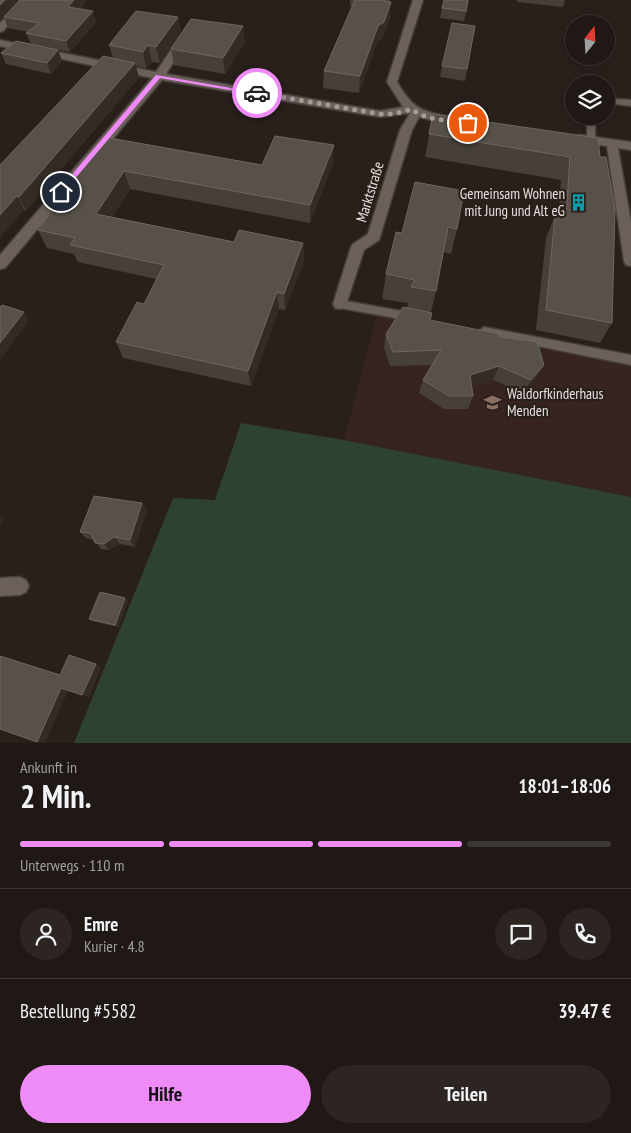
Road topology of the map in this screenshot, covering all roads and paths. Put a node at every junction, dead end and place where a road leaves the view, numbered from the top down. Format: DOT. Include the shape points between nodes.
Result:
graph roads {
  1 [pos="28,0"];
  2 [pos="418,0"];
  3 [pos="0,29"];
  4 [pos="187,35"];
  5 [pos="0,43"];
  6 [pos="158,76"];
  7 [pos="615,101"];
  8 [pos="631,103"];
  9 [pos="414,111"];
  10 [pos="468,123"];
  11 [pos="590,125"];
  12 [pos="572,138"];
  13 [pos="591,141"];
  14 [pos="612,144"];
  15 [pos="631,146"];
  16 [pos="631,261"];
  17 [pos="0,264"];
  18 [pos="340,304"];
  19 [pos="427,319"];
  20 [pos="475,329"];
  21 [pos="631,360"];
  22 [pos="20,586"];
  23 [pos="0,587"];
  1 -- 3 [label="street"];
  2 -- 9 [label="street" via="392,82 402,101"];
  4 -- 6 [label="street"];
  5 -- 6 [label="street"];
  6 -- 9 [label="street" via="380,114"];
  6 -- 17 [label="street"];
  7 -- 8 [label="lane"];
  9 -- 10 [label="street"];
  9 -- 18 [label="street, Marktstraße" via="374,237 358,247"];
  11 -- 13 [label="lane"];
  12 -- 13 [label="street"];
  13 -- 14 [label="street"];
  14 -- 15 [label="street"];
  14 -- 16 [label="street"];
  18 -- 19 [label="lane"];
  20 -- 21 [label="lane"];
  22 -- 23 [label="street"];
}
